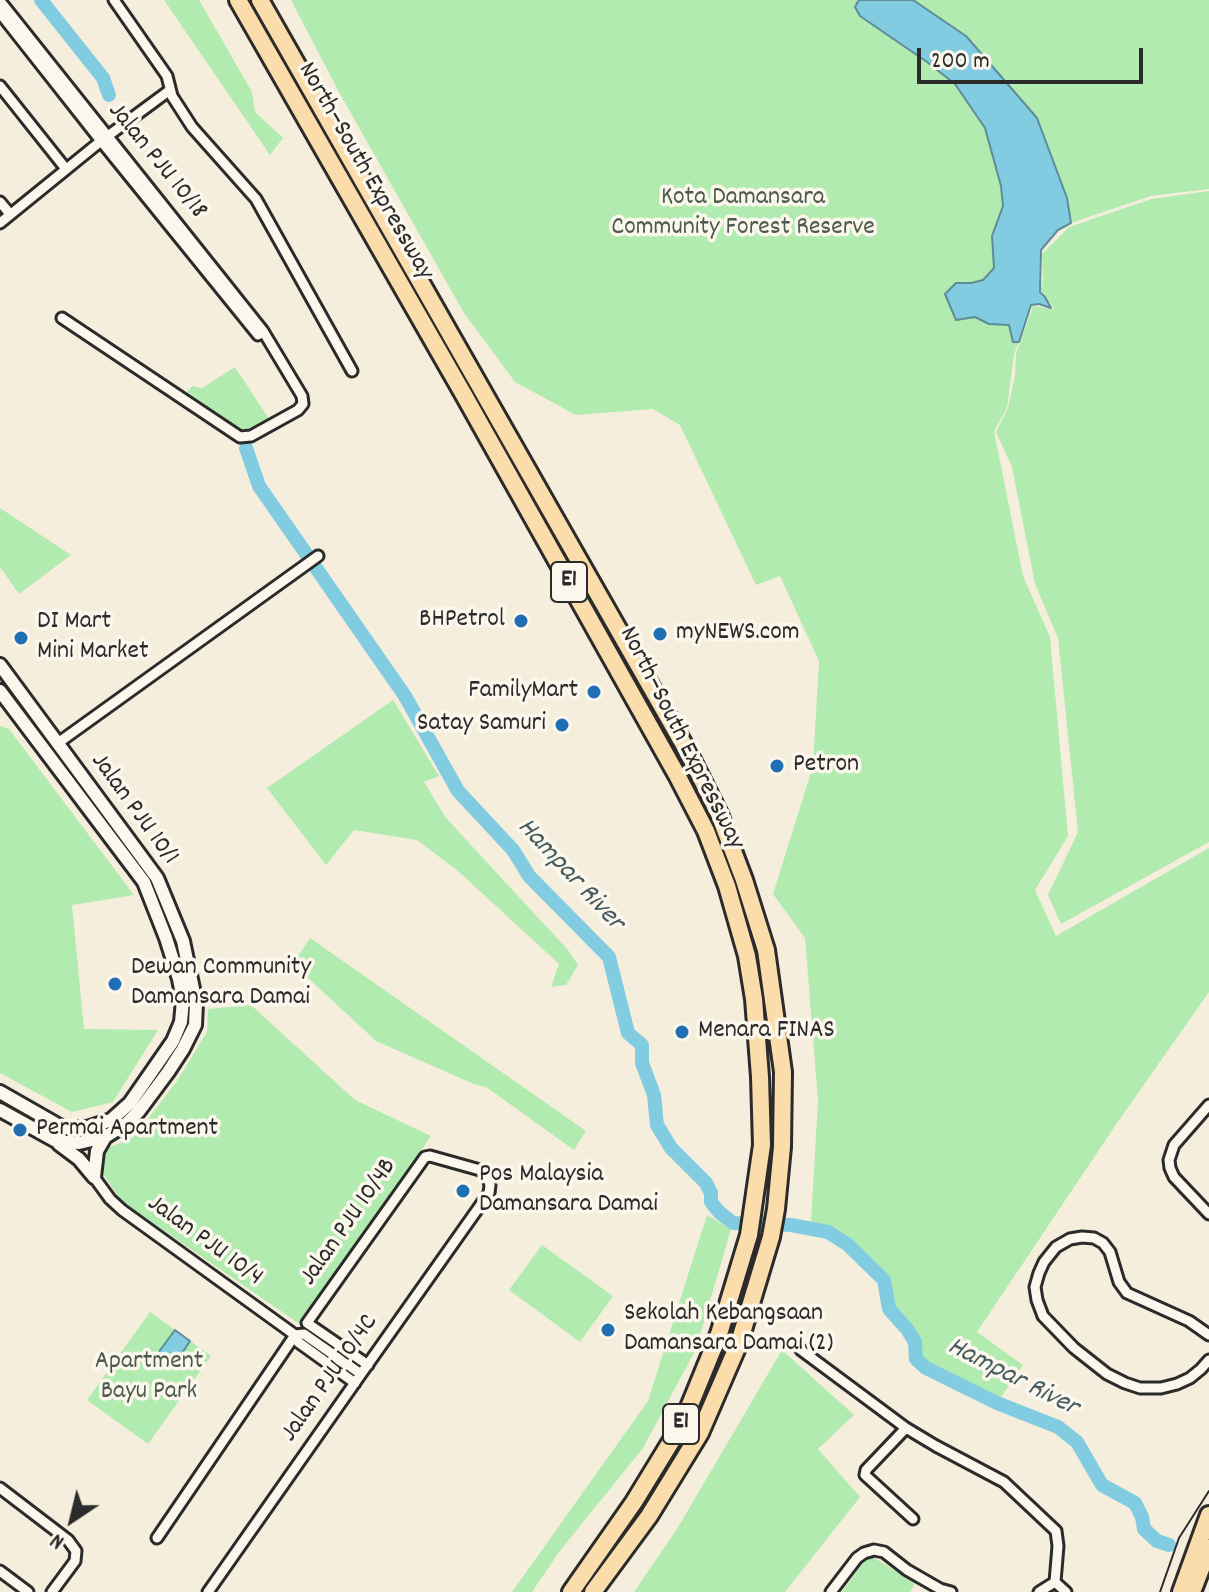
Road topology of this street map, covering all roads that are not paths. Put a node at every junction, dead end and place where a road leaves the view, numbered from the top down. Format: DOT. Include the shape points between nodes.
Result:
graph roads {
  1 [pos="114,0"];
  2 [pos="238,0"];
  3 [pos="260,0"];
  4 [pos="0,1"];
  5 [pos="0,13"];
  6 [pos="0,86"];
  7 [pos="170,90"];
  8 [pos="104,139"];
  9 [pos="66,169"];
  10 [pos="0,202"];
  11 [pos="10,214"];
  12 [pos="0,223"];
  13 [pos="62,318"];
  14 [pos="352,371"];
  15 [pos="318,556"];
  16 [pos="0,665"];
  17 [pos="0,691"];
  18 [pos="58,743"];
  19 [pos="81,799"];
  20 [pos="115,821"];
  21 [pos="158,1064"];
  22 [pos="0,1092"];
  23 [pos="1209,1105"];
  24 [pos="0,1110"];
  25 [pos="139,1111"];
  26 [pos="105,1137"];
  27 [pos="56,1141"];
  28 [pos="94,1177"];
  29 [pos="489,1193"];
  30 [pos="1209,1214"];
  31 [pos="295,1335"];
  32 [pos="1209,1335"];
  33 [pos="801,1350"];
  34 [pos="1209,1360"];
  35 [pos="368,1365"];
  36 [pos="358,1379"];
  37 [pos="906,1428"];
  38 [pos="0,1488"];
  39 [pos="1209,1515"];
  40 [pos="913,1519"];
  41 [pos="157,1538"];
  42 [pos="1209,1548"];
  43 [pos="0,1571"];
  44 [pos="1055,1582"];
  45 [pos="209,1591"];
  46 [pos="28,1592"];
  47 [pos="52,1592"];
  48 [pos="571,1592"];
  49 [pos="593,1592"];
  50 [pos="831,1592"];
  51 [pos="951,1592"];
  52 [pos="1039,1592"];
  53 [pos="1066,1592"];
  54 [pos="1181,1592"];
  55 [pos="1192,1592"];
  1 -- 7 [label="street" via="167,76"];
  2 -- 48 [label="highway, North–South Expressway / E1" via="616,663 706,831 747,956 762,1145 749,1235 719,1334 683,1422"];
  3 -- 49 [label="highway, North–South Expressway / E1" via="688,752 719,814 766,950 783,1072 782,1147 771,1237 739,1343 700,1433 649,1516"];
  4 -- 8 [label="street, Jalan PJU 10/18"];
  5 -- 8 [label="street, Jalan PJU 10/18"];
  6 -- 9 [label="street"];
  7 -- 8 [label="street"];
  7 -- 14 [label="street" via="192,127 256,199"];
  8 -- 9 [label="street"];
  8 -- 13 [label="street, Jalan PJU 10/18" via="275,351 303,404 251,436 240,437"];
  9 -- 11 [label="street"];
  10 -- 11 [label="street"];
  11 -- 12 [label="street"];
  15 -- 18 [label="street"];
  16 -- 18 [label="street, Jalan PJU 10/1"];
  17 -- 19 [label="street, Jalan PJU 10/1"];
  18 -- 20 [label="street, Jalan PJU 10/1"];
  19 -- 20 [label="street"];
  19 -- 21 [label="street, Jalan PJU 10/1" via="144,882 179,979 181,1022"];
  20 -- 25 [label="street, Jalan PJU 10/1" via="158,880 183,941 196,1003 190,1037"];
  21 -- 22 [label="street, Jalan PJU 10/1" via="118,1115 87,1128 63,1128"];
  21 -- 25 [label="street"];
  23 -- 30 [label="street" via="1174,1145 1169,1160 1174,1177"];
  24 -- 27 [label="street"];
  25 -- 26 [label="street, Jalan PJU 10/1"];
  26 -- 27 [label="street, Jalan PJU 10/1"];
  26 -- 28 [label="street" via="97,1151"];
  27 -- 28 [label="street"];
  28 -- 31 [label="street, Jalan PJU 10/4" via="122,1210"];
  29 -- 35 [label="street, Jalan PJU 10/4C"];
  29 -- 35 [label="street, Jalan PJU 10/4B" via="487,1176 480,1170 425,1157 307,1323"];
  31 -- 36 [label="street, Jalan PJU 10/4" via="298,1342"];
  31 -- 41 [label="street"];
  32 -- 34 [label="street" via="1127,1293 1110,1252 1094,1238 1070,1239 1056,1247 1039,1273 1035,1287 1043,1316 1107,1374 1140,1388 1161,1388 1190,1378"];
  33 -- 37 [label="street"];
  35 -- 36 [label="street, Jalan PJU 10/4C"];
  36 -- 45 [label="street, Jalan PJU 10/4C"];
  37 -- 40 [label="street" via="865,1472"];
  37 -- 44 [label="street" via="1004,1482 1056,1531"];
  38 -- 47 [label="street" via="76,1551 75,1561"];
  39 -- 54 [label="highway"];
  42 -- 55 [label="highway"];
  43 -- 46 [label="street"];
  44 -- 52 [label="street"];
  44 -- 53 [label="street"];
  50 -- 51 [label="street" via="857,1558 874,1550"];
}
